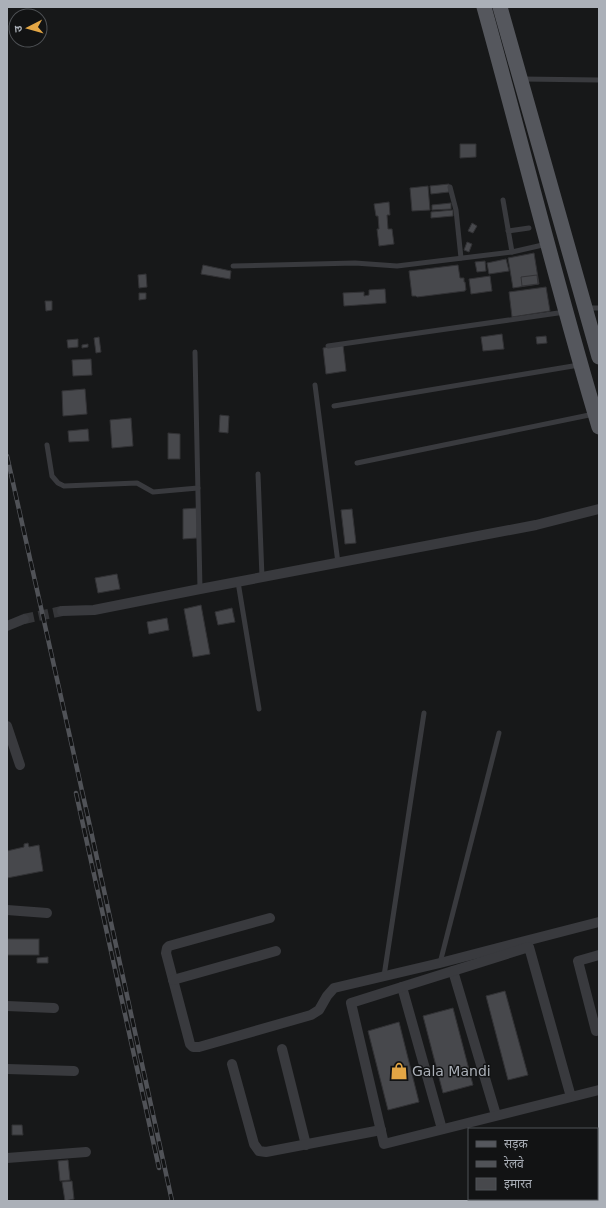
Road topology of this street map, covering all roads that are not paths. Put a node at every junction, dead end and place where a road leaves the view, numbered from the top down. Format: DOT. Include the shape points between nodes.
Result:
graph roads {
  1 [pos="484,7"];
  2 [pos="500,7"];
  3 [pos="520,79"];
  4 [pos="599,80"];
  5 [pos="450,187"];
  6 [pos="503,200"];
  7 [pos="529,228"];
  8 [pos="508,231"];
  9 [pos="547,244"];
  10 [pos="512,252"];
  11 [pos="461,258"];
  12 [pos="233,266"];
  13 [pos="592,308"];
  14 [pos="566,311"];
  15 [pos="328,346"];
  16 [pos="195,352"];
  17 [pos="599,357"];
  18 [pos="580,365"];
  19 [pos="315,385"];
  20 [pos="334,406"];
  21 [pos="597,420"];
  22 [pos="47,445"];
  23 [pos="357,463"];
  24 [pos="258,474"];
  25 [pos="198,488"];
  26 [pos="599,509"];
  27 [pos="338,563"];
  28 [pos="262,577"];
  29 [pos="238,582"];
  30 [pos="200,589"];
  31 [pos="62,611"];
  32 [pos="24,619"];
  33 [pos="7,626"];
  34 [pos="259,709"];
  35 [pos="424,714"];
  36 [pos="7,726"];
  37 [pos="499,733"];
  38 [pos="20,766"];
  39 [pos="7,910"];
  40 [pos="48,913"];
  41 [pos="270,918"];
  42 [pos="599,922"];
  43 [pos="276,951"];
  44 [pos="599,955"];
  45 [pos="440,964"];
  46 [pos="453,971"];
  47 [pos="384,976"];
  48 [pos="173,980"];
  49 [pos="402,987"];
  50 [pos="7,1006"];
  51 [pos="54,1008"];
  52 [pos="599,1030"];
  53 [pos="282,1049"];
  54 [pos="232,1064"];
  55 [pos="7,1069"];
  56 [pos="74,1071"];
  57 [pos="599,1090"];
  58 [pos="571,1097"];
  59 [pos="496,1115"];
  60 [pos="442,1129"];
  61 [pos="381,1130"];
  62 [pos="306,1145"];
  63 [pos="86,1152"];
  64 [pos="7,1158"];
  1 -- 9 [label="main road"];
  2 -- 3 [label="main road"];
  3 -- 4 [label="lane"];
  3 -- 13 [label="main road"];
  5 -- 11 [label="lane" via="456,210"];
  6 -- 8 [label="lane"];
  7 -- 8 [label="lane"];
  8 -- 10 [label="lane"];
  9 -- 10 [label="lane"];
  9 -- 14 [label="main road"];
  10 -- 11 [label="lane"];
  11 -- 12 [label="lane" via="397,266 355,263"];
  13 -- 17 [label="main road"];
  14 -- 15 [label="lane"];
  14 -- 18 [label="main road"];
  16 -- 25 [label="lane"];
  18 -- 20 [label="lane"];
  18 -- 21 [label="main road"];
  19 -- 27 [label="lane"];
  21 -- 23 [label="lane"];
  22 -- 25 [label="lane" via="52,476 64,486 137,483 153,492"];
  24 -- 28 [label="lane"];
  25 -- 30 [label="lane"];
  26 -- 27 [label="street" via="536,525"];
  27 -- 28 [label="street"];
  28 -- 29 [label="street"];
  29 -- 30 [label="street"];
  29 -- 34 [label="lane"];
  30 -- 31 [label="street" via="94,610"];
  32 -- 33 [label="street"];
  35 -- 47 [label="lane"];
  36 -- 38 [label="street"];
  37 -- 45 [label="lane"];
  39 -- 40 [label="street"];
  41 -- 48 [label="street" via="169,946 166,953"];
  42 -- 45 [label="street"];
  43 -- 48 [label="street"];
  44 -- 52 [label="street" via="578,961 596,1031"];
  45 -- 47 [label="street"];
  46 -- 49 [label="street"];
  46 -- 58 [label="street" via="529,947"];
  46 -- 59 [label="street"];
  47 -- 48 [label="street" via="334,988 319,1010 311,1014 199,1047 190,1044"];
  49 -- 60 [label="street"];
  49 -- 61 [label="street" via="351,1003"];
  50 -- 51 [label="street"];
  53 -- 62 [label="street"];
  54 -- 62 [label="street" via="256,1148 266,1152"];
  55 -- 56 [label="street"];
  57 -- 58 [label="street"];
  58 -- 59 [label="street"];
  59 -- 60 [label="street"];
  60 -- 61 [label="street" via="384,1144"];
  61 -- 62 [label="street"];
  63 -- 64 [label="street"];
}
